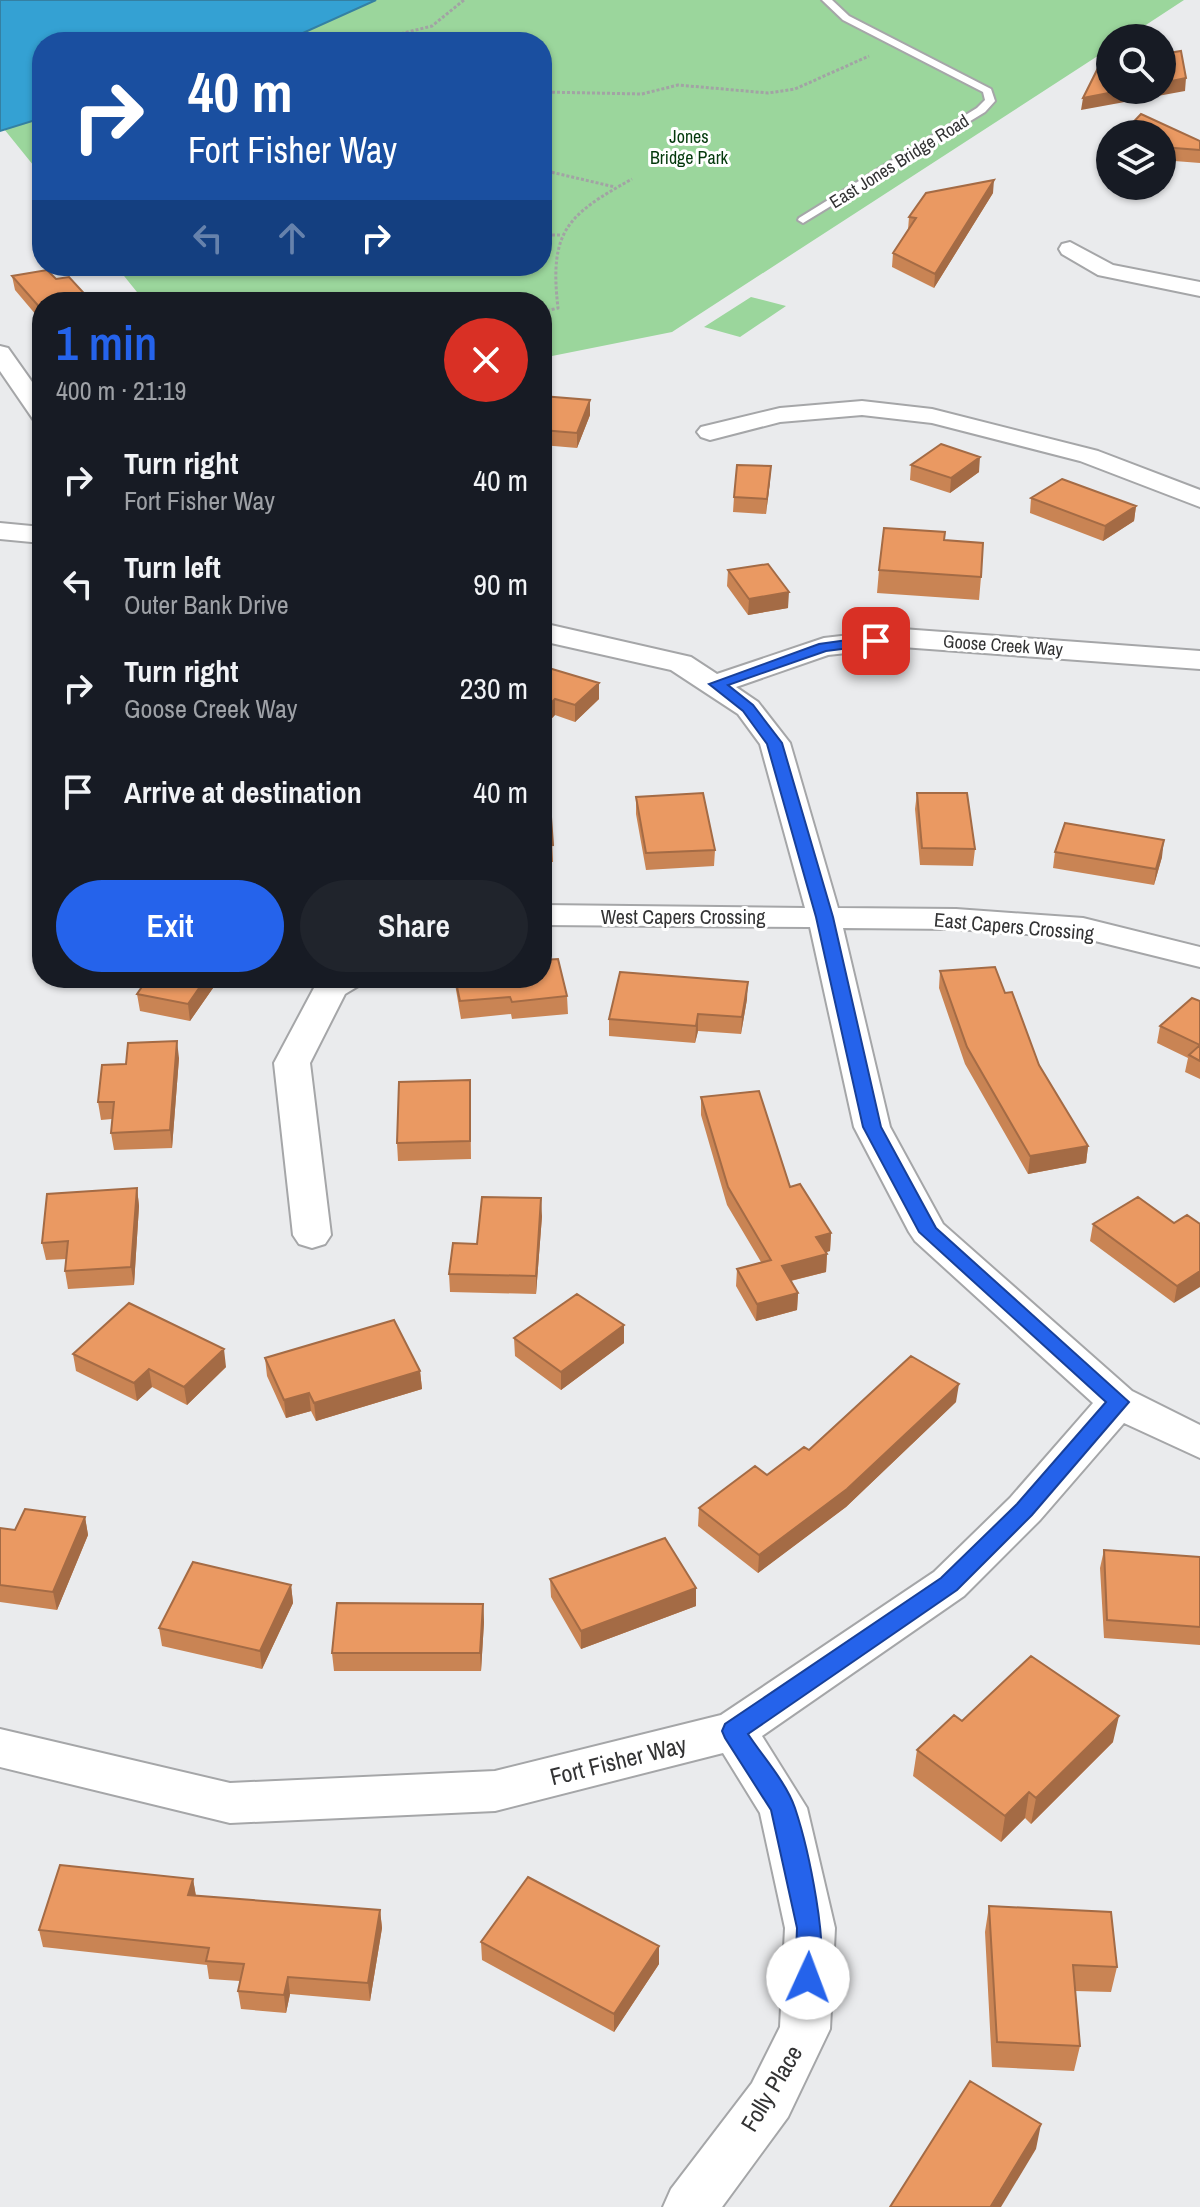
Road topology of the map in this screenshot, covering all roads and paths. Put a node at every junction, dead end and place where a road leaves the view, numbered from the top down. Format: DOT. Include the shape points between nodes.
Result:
graph roads {
  1 [pos="464,0"];
  2 [pos="827,0"];
  3 [pos="422,31"];
  4 [pos="417,32"];
  5 [pos="895,43"];
  6 [pos="552,92"];
  7 [pos="552,172"];
  8 [pos="632,179"];
  9 [pos="616,187"];
  10 [pos="803,220"];
  11 [pos="552,235"];
  12 [pos="561,235"];
  13 [pos="1070,249"];
  14 [pos="1200,289"];
  15 [pos="552,310"];
  16 [pos="0,353"];
  17 [pos="32,399"];
  18 [pos="710,432"];
  19 [pos="1200,499"];
  20 [pos="0,531"];
  21 [pos="32,533"];
  22 [pos="552,634"];
  23 [pos="1200,660"];
  24 [pos="717,684"];
  25 [pos="552,915"];
  26 [pos="824,917"];
  27 [pos="1200,957"];
  28 [pos="331,988"];
  29 [pos="312,1235"];
  30 [pos="1118,1402"];
  31 [pos="1200,1443"];
  32 [pos="734,1731"];
  33 [pos="0,1748"];
  34 [pos="690,2207"];
  1 -- 3 [label="path" via="453,14"];
  2 -- 5 [label="lane, East Jones Bridge Road" via="846,18"];
  3 -- 4 [label="path"];
  5 -- 6 [label="path" via="795,89 768,93 678,85 654,94"];
  5 -- 10 [label="lane, East Jones Bridge Road" via="988,91 990,101"];
  7 -- 9 [label="path"];
  8 -- 9 [label="path"];
  9 -- 12 [label="path" via="572,218"];
  11 -- 12 [label="path"];
  12 -- 15 [label="path" via="553,261 558,308"];
  13 -- 14 [label="street" via="1106,270"];
  16 -- 17 [label="street"];
  18 -- 19 [label="street" via="780,415 862,408 932,416 1089,456"];
  20 -- 21 [label="street"];
  22 -- 24 [label="street" via="681,663"];
  23 -- 24 [label="street, Goose Creek Way" via="902,638 824,647"];
  24 -- 26 [label="street" via="748,708 775,743"];
  25 -- 26 [label="street, West Capers Crossing"];
  26 -- 27 [label="street, East Capers Crossing" via="1083,928"];
  26 -- 30 [label="street" via="872,1127 928,1232"];
  28 -- 29 [label="street" via="292,1063"];
  30 -- 31 [label="street"];
  30 -- 32 [label="street, Fort Fisher Way" via="1025,1509 949,1584"];
  32 -- 33 [label="street, Fort Fisher Way" via="495,1791 230,1803"];
  32 -- 34 [label="street, Folly Place" via="783,1808 810,1928 805,2029 770,2100"];
}
